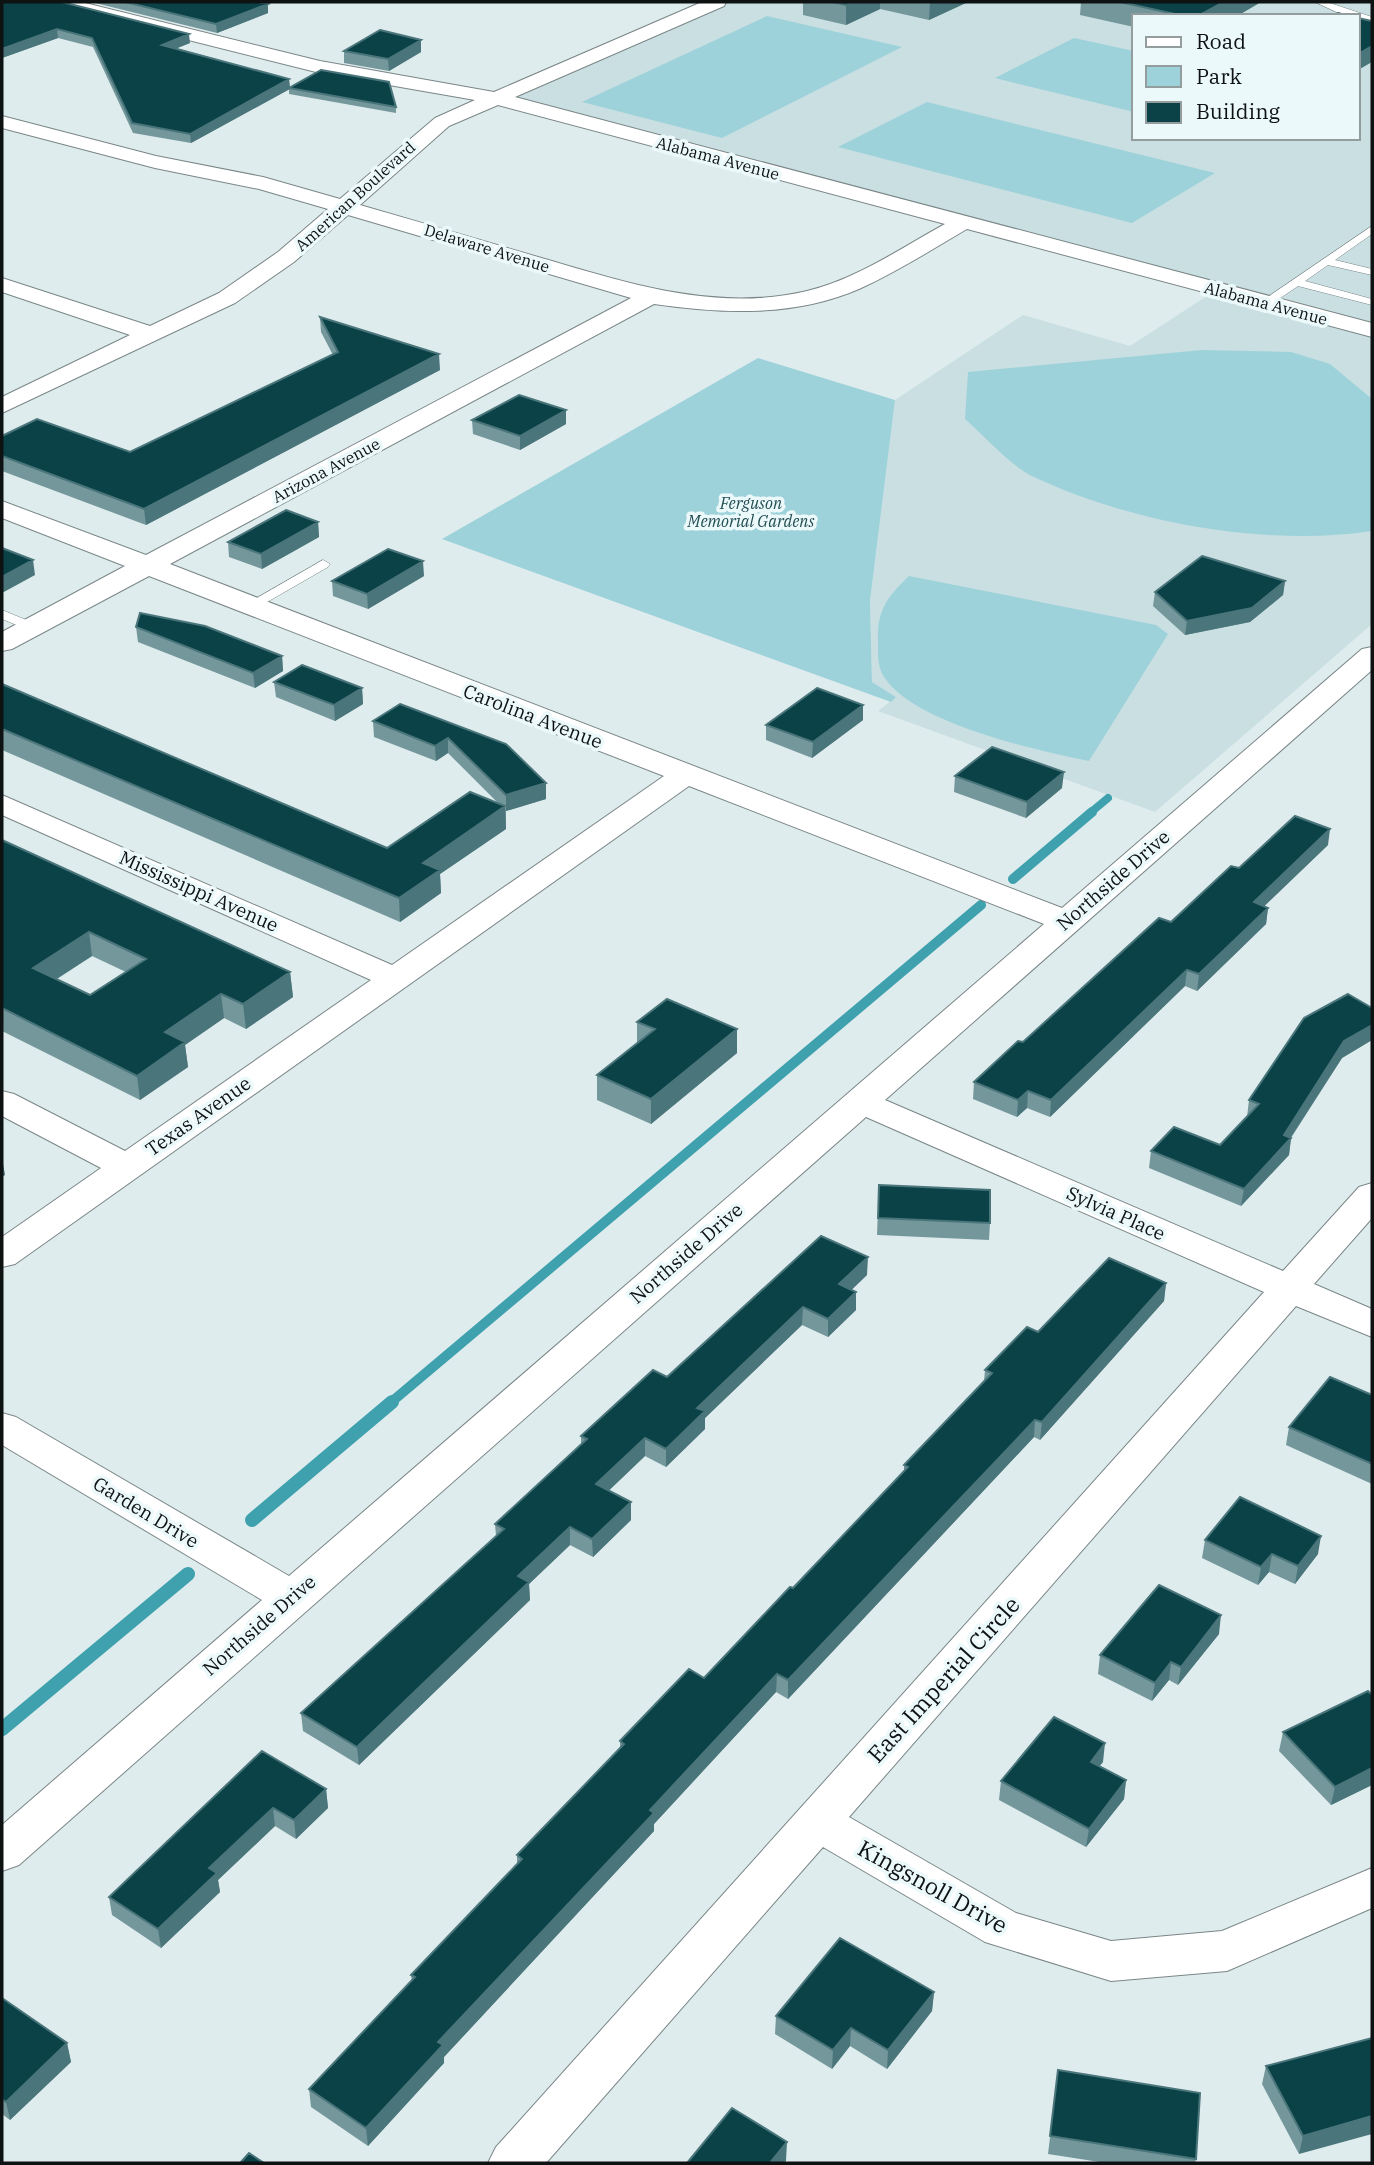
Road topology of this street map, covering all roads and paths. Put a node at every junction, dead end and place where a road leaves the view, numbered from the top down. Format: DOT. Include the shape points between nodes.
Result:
graph roads {
  1 [pos="60,2"];
  2 [pos="666,2"];
  3 [pos="1319,2"];
  4 [pos="708,6"];
  5 [pos="1351,14"];
  6 [pos="495,98"];
  7 [pos="2,122"];
  8 [pos="346,205"];
  9 [pos="962,223"];
  10 [pos="1372,229"];
  11 [pos="1327,261"];
  12 [pos="1372,272"];
  13 [pos="1296,282"];
  14 [pos="2,285"];
  15 [pos="651,297"];
  16 [pos="1372,302"];
  17 [pos="1266,303"];
  18 [pos="1372,330"];
  19 [pos="153,335"];
  20 [pos="2,406"];
  21 [pos="2,509"];
  22 [pos="323,564"];
  23 [pos="145,566"];
  24 [pos="250,606"];
  25 [pos="2,614"];
  26 [pos="31,627"];
  27 [pos="2,643"];
  28 [pos="1372,655"];
  29 [pos="685,775"];
  30 [pos="2,804"];
  31 [pos="1065,921"];
  32 [pos="396,979"];
  33 [pos="861,1101"];
  34 [pos="2,1102"];
  35 [pos="127,1166"];
  36 [pos="1372,1195"];
  37 [pos="2,1255"];
  38 [pos="1289,1289"];
  39 [pos="1372,1324"];
  40 [pos="2,1427"];
  41 [pos="290,1597"];
  42 [pos="817,1821"];
  43 [pos="2,1852"];
  44 [pos="1372,1887"];
  45 [pos="514,2163"];
  1 -- 6 [label="street, Alabama Avenue" via="320,67"];
  2 -- 4 [label="street"];
  3 -- 5 [label="lane"];
  4 -- 6 [label="street, American Boulevard"];
  6 -- 8 [label="street, American Boulevard" via="442,122"];
  6 -- 9 [label="street, Alabama Avenue"];
  7 -- 8 [label="street, Delaware Avenue"];
  8 -- 15 [label="street, Delaware Avenue"];
  8 -- 19 [label="street, American Boulevard" via="286,257 227,298"];
  9 -- 15 [label="street, Delaware Avenue" via="855,282 797,300 732,306"];
  9 -- 17 [label="street, Alabama Avenue"];
  10 -- 11 [label="lane"];
  11 -- 12 [label="lane"];
  11 -- 13 [label="lane"];
  13 -- 16 [label="lane"];
  13 -- 17 [label="lane"];
  14 -- 19 [label="street"];
  15 -- 23 [label="street, Arizona Avenue"];
  17 -- 18 [label="street, Alabama Avenue"];
  19 -- 20 [label="street, American Boulevard"];
  21 -- 23 [label="street, Carolina Avenue"];
  22 -- 24 [label="lane"];
  23 -- 24 [label="street, Carolina Avenue"];
  23 -- 26 [label="street, Arizona Avenue"];
  24 -- 29 [label="street, Carolina Avenue"];
  25 -- 26 [label="lane"];
  26 -- 27 [label="street, Arizona Avenue"];
  28 -- 31 [label="street, Northside Drive"];
  29 -- 31 [label="street, Carolina Avenue"];
  29 -- 32 [label="street, Texas Avenue"];
  30 -- 32 [label="street, Mississippi Avenue"];
  31 -- 33 [label="street, Northside Drive"];
  32 -- 35 [label="street, Texas Avenue"];
  33 -- 38 [label="street, Sylvia Place"];
  33 -- 41 [label="street, Northside Drive"];
  34 -- 35 [label="street"];
  35 -- 37 [label="street, Texas Avenue"];
  36 -- 38 [label="street, East Imperial Circle"];
  38 -- 39 [label="street, Sylvia Place"];
  38 -- 42 [label="street, East Imperial Circle"];
  40 -- 41 [label="street, Garden Drive"];
  41 -- 43 [label="street, Northside Drive"];
  42 -- 44 [label="street, Kingsnoll Drive" via="1002,1928 1111,1961 1227,1951"];
  42 -- 45 [label="street, East Imperial Circle"];
}
